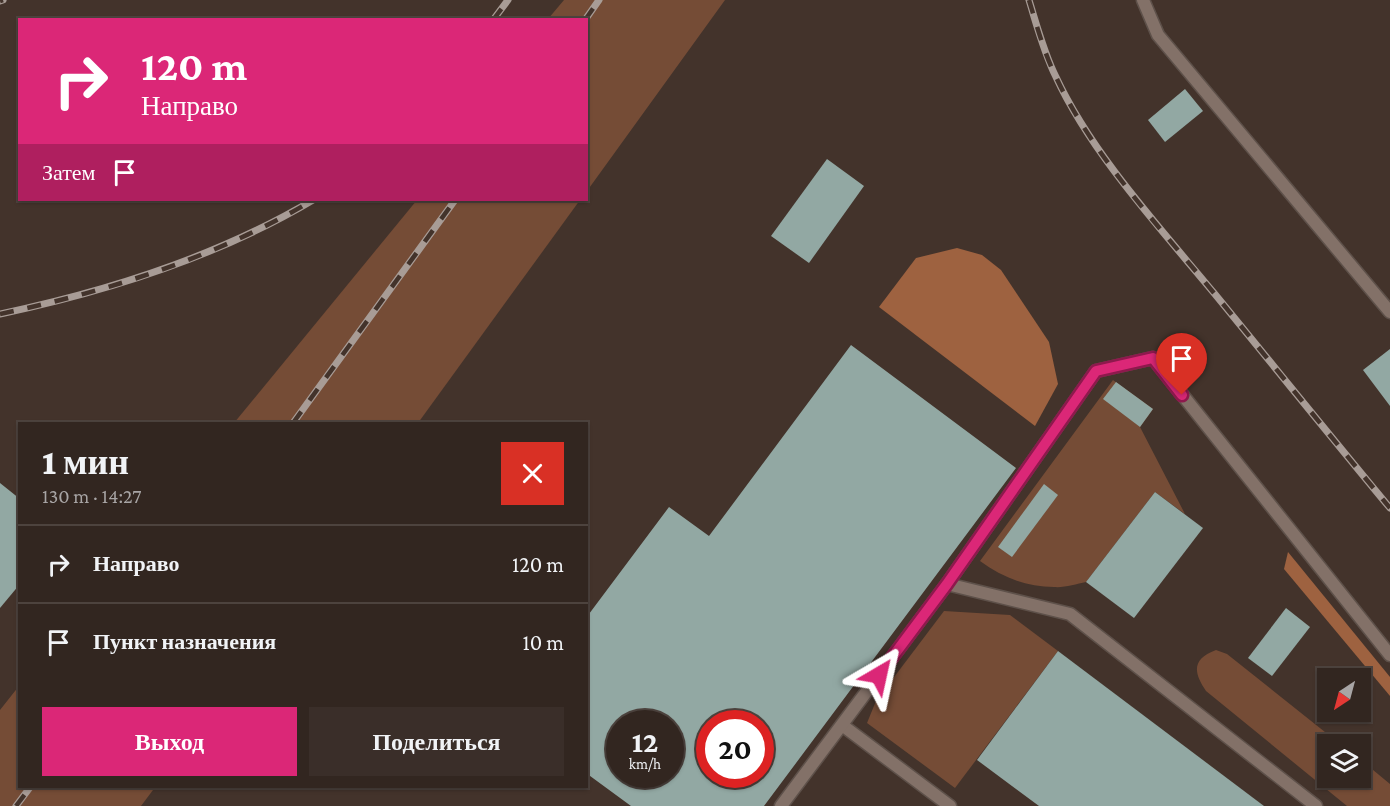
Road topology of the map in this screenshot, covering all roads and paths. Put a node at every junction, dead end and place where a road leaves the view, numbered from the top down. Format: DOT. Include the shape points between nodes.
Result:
graph roads {
  1 [pos="1143,0"];
  2 [pos="1390,312"];
  3 [pos="947,584"];
  4 [pos="1390,655"];
  5 [pos="842,725"];
  6 [pos="781,806"];
  7 [pos="950,806"];
  8 [pos="1316,806"];
  1 -- 2 [label="lane" via="1158,35"];
  3 -- 4 [label="lane" via="1096,371 1153,358"];
  3 -- 5 [label="lane"];
  3 -- 8 [label="lane" via="1070,614"];
  5 -- 6 [label="lane"];
  5 -- 7 [label="lane"];
}
